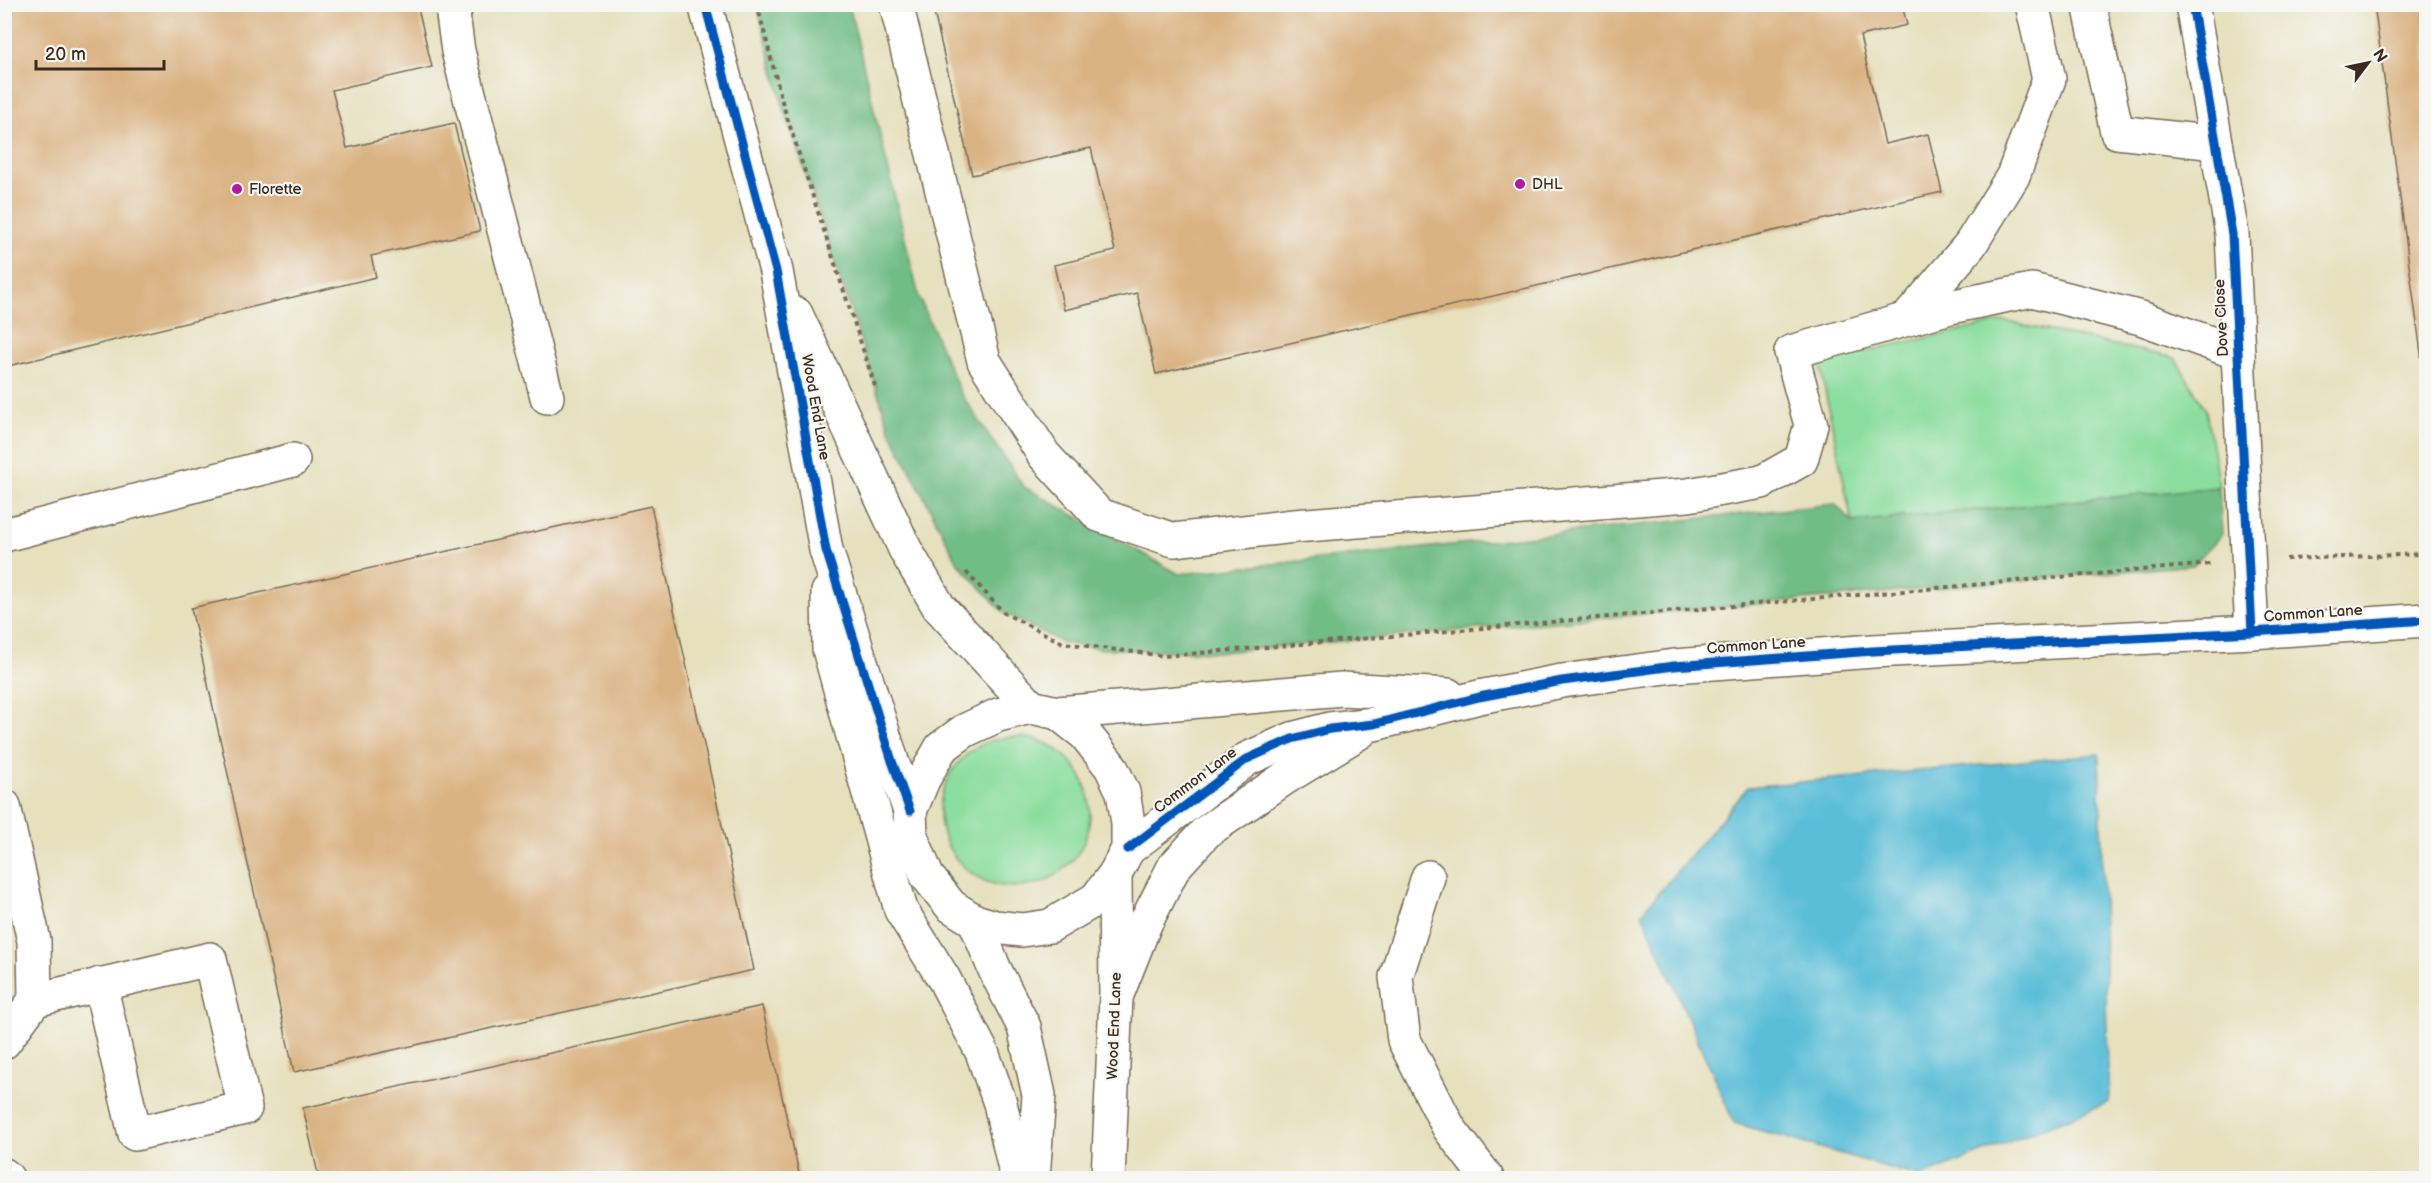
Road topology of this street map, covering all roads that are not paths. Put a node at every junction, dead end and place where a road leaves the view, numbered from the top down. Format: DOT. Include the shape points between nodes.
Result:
graph roads {
  1 [pos="457,4"];
  2 [pos="705,4"];
  3 [pos="896,4"];
  4 [pos="2032,4"];
  5 [pos="2090,4"];
  6 [pos="2192,4"];
  7 [pos="2216,143"];
  8 [pos="776,271"];
  9 [pos="1907,319"];
  10 [pos="2238,353"];
  11 [pos="547,397"];
  12 [pos="293,460"];
  13 [pos="4,536"];
  14 [pos="826,550"];
  15 [pos="2427,620"];
  16 [pos="2252,632"];
  17 [pos="1479,697"];
  18 [pos="1044,710"];
  19 [pos="1374,724"];
  20 [pos="4,806"];
  21 [pos="910,811"];
  22 [pos="1122,862"];
  23 [pos="1428,878"];
  24 [pos="975,921"];
  25 [pos="100,984"];
  26 [pos="1116,997"];
  27 [pos="34,1000"];
  28 [pos="4,1042"];
  29 [pos="4,1174"];
  30 [pos="7,1179"];
  31 [pos="1017,1179"];
  32 [pos="1033,1179"];
  33 [pos="1108,1179"];
  34 [pos="1487,1179"];
  1 -- 11 [label="street" via="453,15 458,51"];
  2 -- 8 [label="street, Wood End Lane"];
  3 -- 9 [label="street" via="984,361 1044,455 1099,515 1174,540 1294,526 1688,495 1762,482 1802,459 1811,425 1791,352"];
  4 -- 9 [label="street" via="2049,79 2013,176 1970,245"];
  5 -- 7 [label="street" via="2117,132"];
  6 -- 7 [label="street, Dove Close"];
  7 -- 10 [label="street, Dove Close" via="2232,234"];
  8 -- 14 [label="street, Wood End Lane"];
  8 -- 18 [label="street, Wood End Lane" via="906,551 939,607"];
  9 -- 10 [label="street" via="2032,290 2141,318"];
  10 -- 16 [label="street, Dove Close"];
  12 -- 13 [label="street"];
  14 -- 21 [label="street, Wood End Lane"];
  14 -- 31 [label="street" via="830,649 902,910 982,1052 1000,1103"];
  15 -- 16 [label="street, Common Lane"];
  16 -- 17 [label="street, Common Lane" via="1872,651 1674,666"];
  17 -- 18 [label="street, Common Lane" via="1342,689"];
  17 -- 19 [label="street, Common Lane"];
  18 -- 21 [label="street, Common Lane" via="998,715 964,731 941,748"];
  18 -- 22 [label="street, Wood End Lane" via="1085,734 1111,767 1123,792 1128,822"];
  19 -- 22 [label="street, Common Lane" via="1292,739 1247,759"];
  19 -- 26 [label="street" via="1206,832 1174,867"];
  20 -- 27 [label="street" via="34,941"];
  21 -- 24 [label="street, Common Lane" via="911,836 927,876 951,906"];
  22 -- 24 [label="street, Common Lane" via="1095,899 1050,926 1022,930"];
  22 -- 26 [label="street, Wood End Lane"];
  23 -- 34 [label="street" via="1396,977 1404,1040 1449,1128"];
  24 -- 32 [label="street" via="1024,1027 1039,1095"];
  25 -- 25 [label="street" via="135,1134 245,1108 210,959"];
  25 -- 27 [label="street"];
  26 -- 33 [label="street, Wood End Lane"];
  27 -- 28 [label="street"];
  29 -- 30 [label="street"];
}
